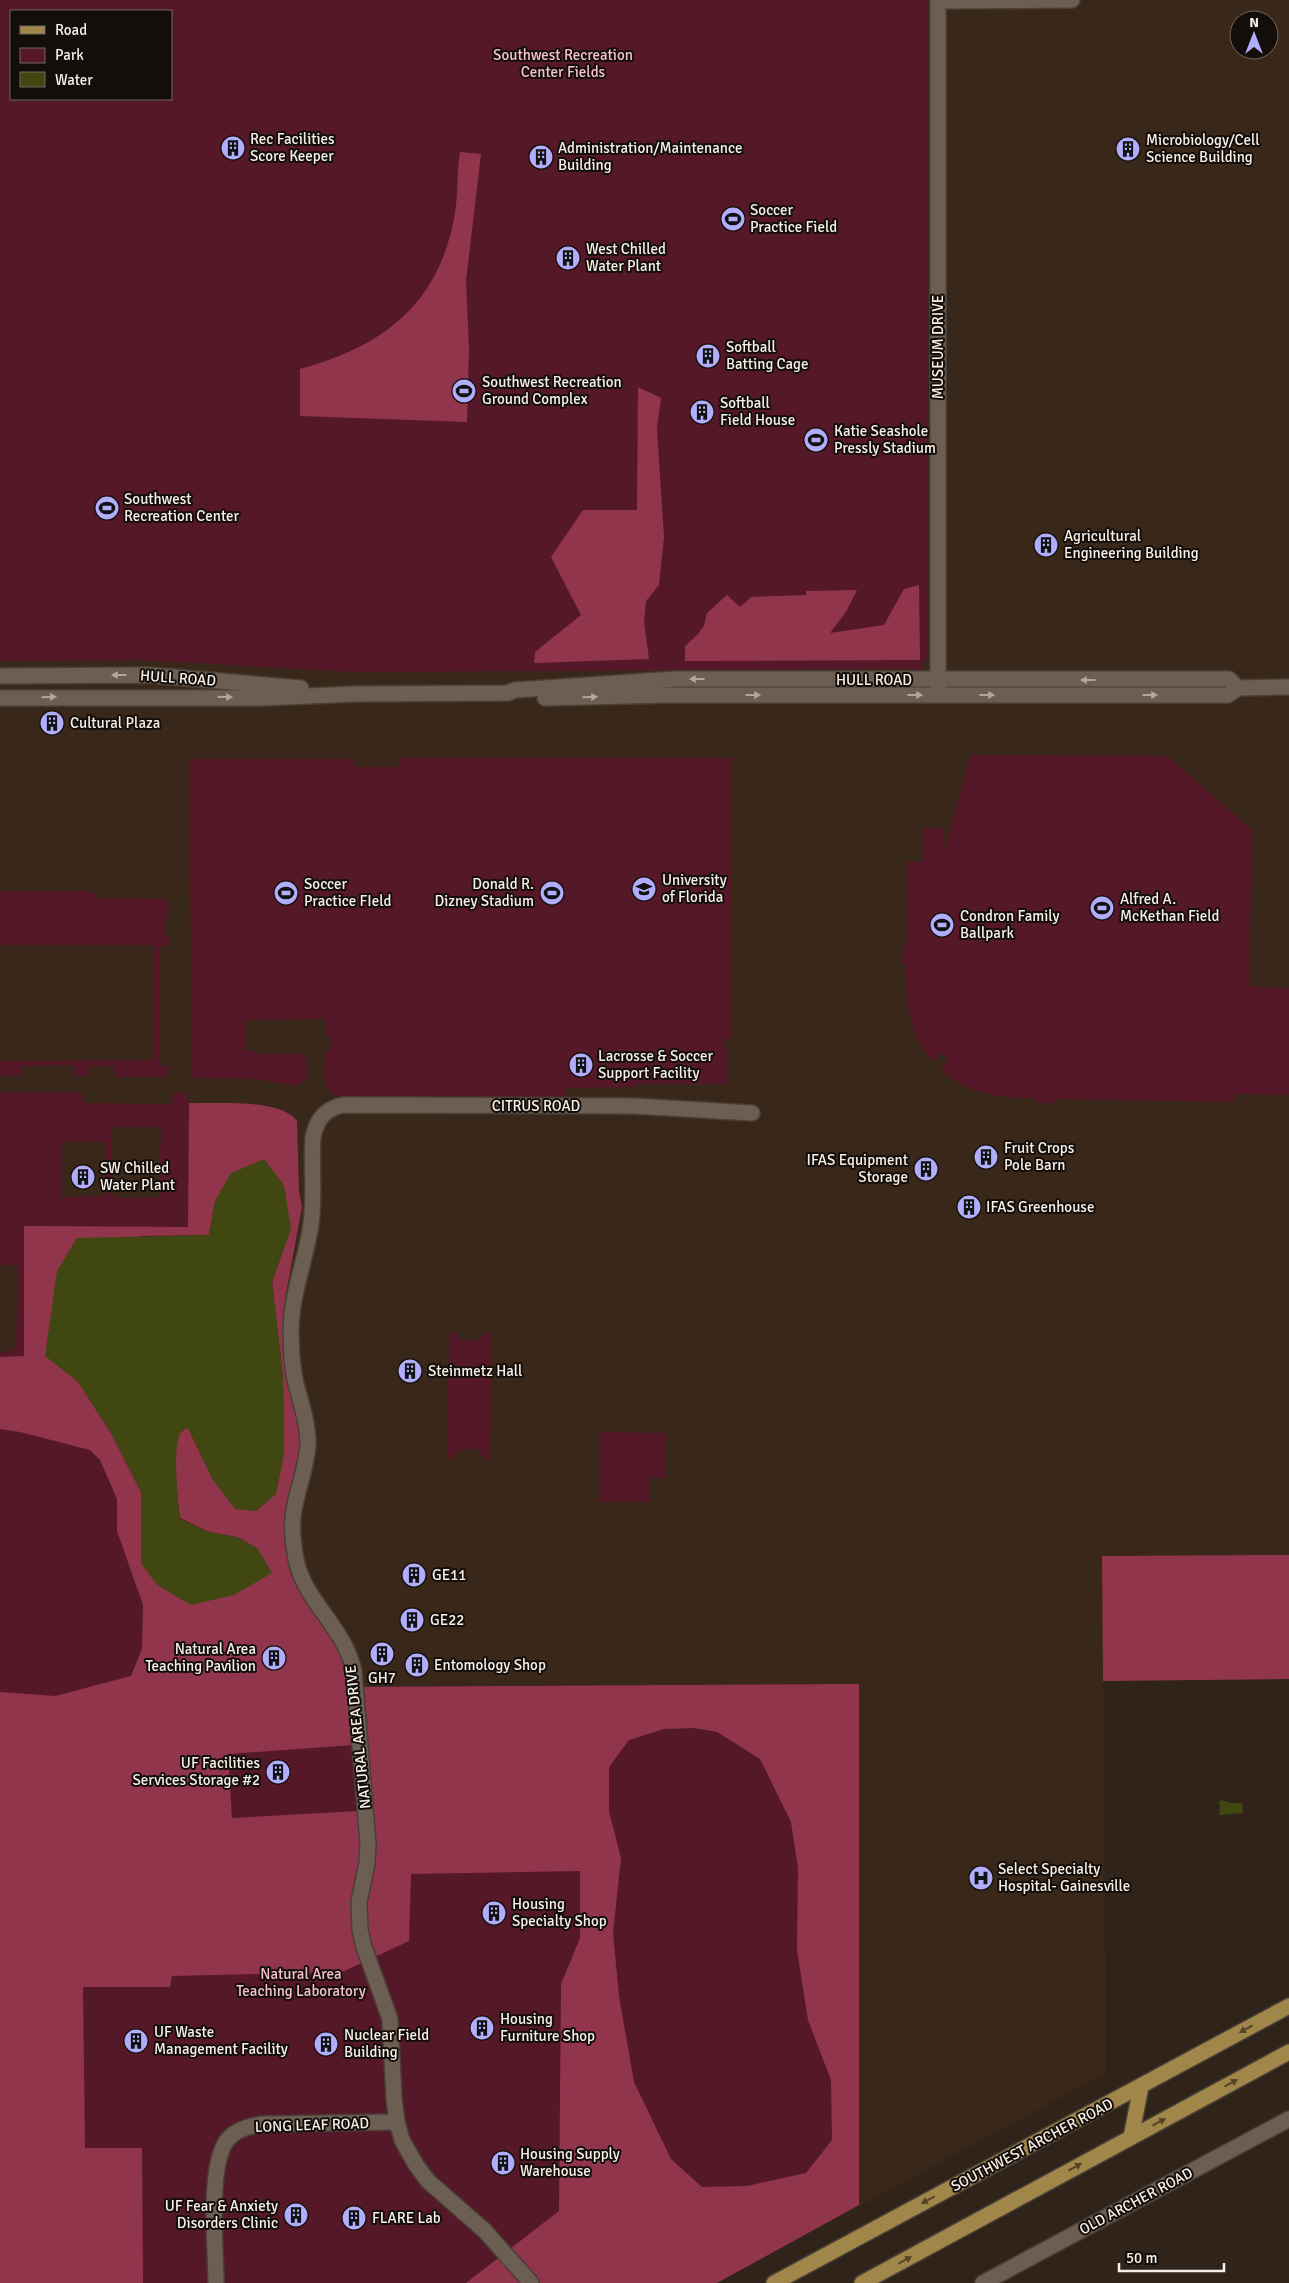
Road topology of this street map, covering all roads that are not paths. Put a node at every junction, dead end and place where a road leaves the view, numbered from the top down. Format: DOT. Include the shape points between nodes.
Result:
graph roads {
  1 [pos="1072,0"];
  2 [pos="938,1"];
  3 [pos="0,676"];
  4 [pos="1289,687"];
  5 [pos="938,688"];
  6 [pos="354,694"];
  7 [pos="0,698"];
  8 [pos="752,1113"];
  9 [pos="323,1115"];
  10 [pos="1289,2006"];
  11 [pos="1289,2052"];
  12 [pos="1141,2087"];
  13 [pos="1289,2119"];
  14 [pos="397,2122"];
  15 [pos="1131,2137"];
  16 [pos="216,2283"];
  17 [pos="531,2283"];
  18 [pos="774,2283"];
  19 [pos="862,2283"];
  20 [pos="983,2283"];
  1 -- 2 [label="street"];
  2 -- 5 [label="street, MUSEUM DRIVE"];
  6 -- 3 [label="street, HULL ROAD, one-way" via="149,675"];
  4 -- 5 [label="street, HULL ROAD" via="1238,688 1225,679"];
  5 -- 6 [label="street, HULL ROAD" via="661,679 508,693"];
  7 -- 6 [label="street, HULL ROAD, one-way" via="263,698"];
  8 -- 9 [label="street, CITRUS ROAD" via="634,1106 348,1105 333,1108"];
  9 -- 14 [label="street, NATURAL AREA DRIVE" via="313,1137 311,1226 292,1307 294,1368 308,1439 293,1513 293,1534 301,1576 344,1642 353,1666 368,1844 359,1902 360,1930 390,2019"];
  10 -- 12 [label="main road, SOUTHWEST ARCHER ROAD, one-way"];
  15 -- 11 [label="main road, one-way"];
  12 -- 15 [label="main road"];
  12 -- 18 [label="main road, SOUTHWEST ARCHER ROAD, one-way"];
  13 -- 20 [label="street, OLD ARCHER ROAD"];
  14 -- 16 [label="street, LONG LEAF ROAD" via="266,2124 248,2127 234,2134 221,2150 216,2170"];
  14 -- 17 [label="street, NATURAL AREA DRIVE" via="407,2149 423,2175 485,2231"];
  19 -- 15 [label="main road, one-way"];
}
